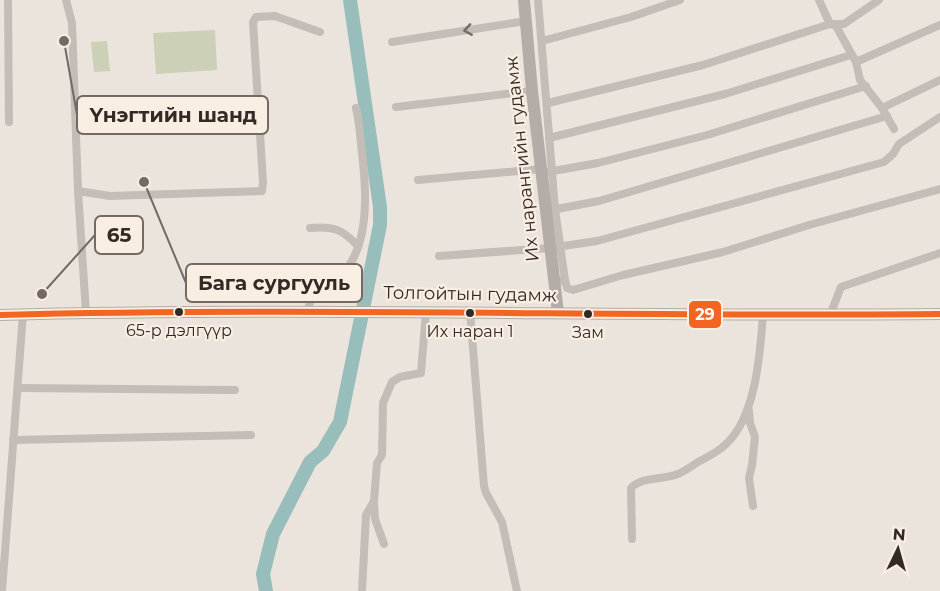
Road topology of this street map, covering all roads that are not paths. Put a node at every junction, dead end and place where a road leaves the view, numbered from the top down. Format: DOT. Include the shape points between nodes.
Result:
graph roads {
  1 [pos="8,0"];
  2 [pos="66,0"];
  3 [pos="524,0"];
  4 [pos="538,0"];
  5 [pos="680,0"];
  6 [pos="819,0"];
  7 [pos="879,0"];
  8 [pos="526,21"];
  9 [pos="830,24"];
  10 [pos="940,25"];
  11 [pos="320,32"];
  12 [pos="542,40"];
  13 [pos="392,42"];
  14 [pos="853,58"];
  15 [pos="940,80"];
  16 [pos="866,86"];
  17 [pos="532,91"];
  18 [pos="548,103"];
  19 [pos="396,107"];
  20 [pos="356,108"];
  21 [pos="882,108"];
  22 [pos="887,116"];
  23 [pos="940,117"];
  24 [pos="9,122"];
  25 [pos="894,129"];
  26 [pos="549,138"];
  27 [pos="545,171"];
  28 [pos="418,180"];
  29 [pos="940,189"];
  30 [pos="78,191"];
  31 [pos="551,210"];
  32 [pos="310,228"];
  33 [pos="358,246"];
  34 [pos="556,248"];
  35 [pos="940,253"];
  36 [pos="439,256"];
  37 [pos="560,281"];
  38 [pos="426,311"];
  39 [pos="470,311"];
  40 [pos="312,312"];
  41 [pos="86,313"];
  42 [pos="558,313"];
  43 [pos="23,314"];
  44 [pos="940,314"];
  45 [pos="0,315"];
  46 [pos="763,315"];
  47 [pos="830,315"];
  48 [pos="18,388"];
  49 [pos="235,390"];
  50 [pos="748,407"];
  51 [pos="251,435"];
  52 [pos="12,441"];
  53 [pos="374,501"];
  54 [pos="753,506"];
  55 [pos="632,539"];
  56 [pos="384,544"];
  57 [pos="2,591"];
  58 [pos="362,591"];
  59 [pos="517,591"];
  1 -- 24 [label="street"];
  2 -- 30 [label="street" via="72,23"];
  3 -- 8 [label="main road, Их нарангийн гудамж"];
  4 -- 12 [label="street"];
  5 -- 12 [label="street"];
  6 -- 9 [label="street"];
  7 -- 9 [label="street" via="844,24"];
  8 -- 13 [label="street, one-way"];
  8 -- 17 [label="main road, Их нарангийн гудамж"];
  9 -- 14 [label="street" via="836,26"];
  9 -- 18 [label="street" via="703,65"];
  10 -- 14 [label="street"];
  11 -- 30 [label="street" via="275,16 256,17 253,22 262,191 110,196"];
  12 -- 18 [label="street"];
  14 -- 16 [label="street"];
  14 -- 26 [label="street"];
  15 -- 21 [label="street"];
  16 -- 21 [label="street"];
  16 -- 27 [label="street" via="707,135 598,163"];
  17 -- 19 [label="street"];
  17 -- 27 [label="main road, Их нарангийн гудамж"];
  18 -- 26 [label="street"];
  20 -- 33 [label="street" via="366,188 366,210"];
  21 -- 22 [label="street"];
  22 -- 25 [label="street"];
  22 -- 31 [label="street" via="639,190"];
  23 -- 34 [label="street" via="899,144 884,162 597,242"];
  26 -- 27 [label="street"];
  27 -- 28 [label="street"];
  27 -- 31 [label="main road, Их нарангийн гудамж"];
  29 -- 37 [label="street" via="723,252 573,290"];
  30 -- 41 [label="street"];
  31 -- 34 [label="main road, Их нарангийн гудамж"];
  32 -- 33 [label="street" via="345,232"];
  33 -- 40 [label="street" via="342,275 313,293"];
  34 -- 36 [label="street"];
  34 -- 37 [label="main road, Их нарангийн гудамж"];
  35 -- 47 [label="street" via="841,287"];
  37 -- 42 [label="main road, Их нарангийн гудамж"];
  38 -- 39 [label="main road, Толгойтын гудамж"];
  38 -- 40 [label="main road, Толгойтын гудамж"];
  38 -- 53 [label="street" via="421,373 392,382 383,403 382,455 377,463"];
  39 -- 42 [label="main road, Толгойтын гудамж"];
  39 -- 59 [label="street" via="484,486 502,522"];
  40 -- 41 [label="main road, Толгойтын гудамж"];
  41 -- 43 [label="main road, Толгойтын гудамж"];
  42 -- 46 [label="main road, Толгойтын гудамж"];
  43 -- 45 [label="main road, Толгойтын гудамж"];
  43 -- 48 [label="street"];
  44 -- 47 [label="main road, Толгойтын гудамж"];
  46 -- 47 [label="main road, Толгойтын гудамж"];
  46 -- 50 [label="street"];
  48 -- 49 [label="street"];
  48 -- 52 [label="street"];
  50 -- 54 [label="street" via="755,437 749,478"];
  50 -- 55 [label="street" via="724,447 678,474 636,483 631,488"];
  51 -- 52 [label="street"];
  52 -- 57 [label="street"];
  53 -- 56 [label="street" via="375,519"];
  53 -- 58 [label="street" via="366,515"];
}
